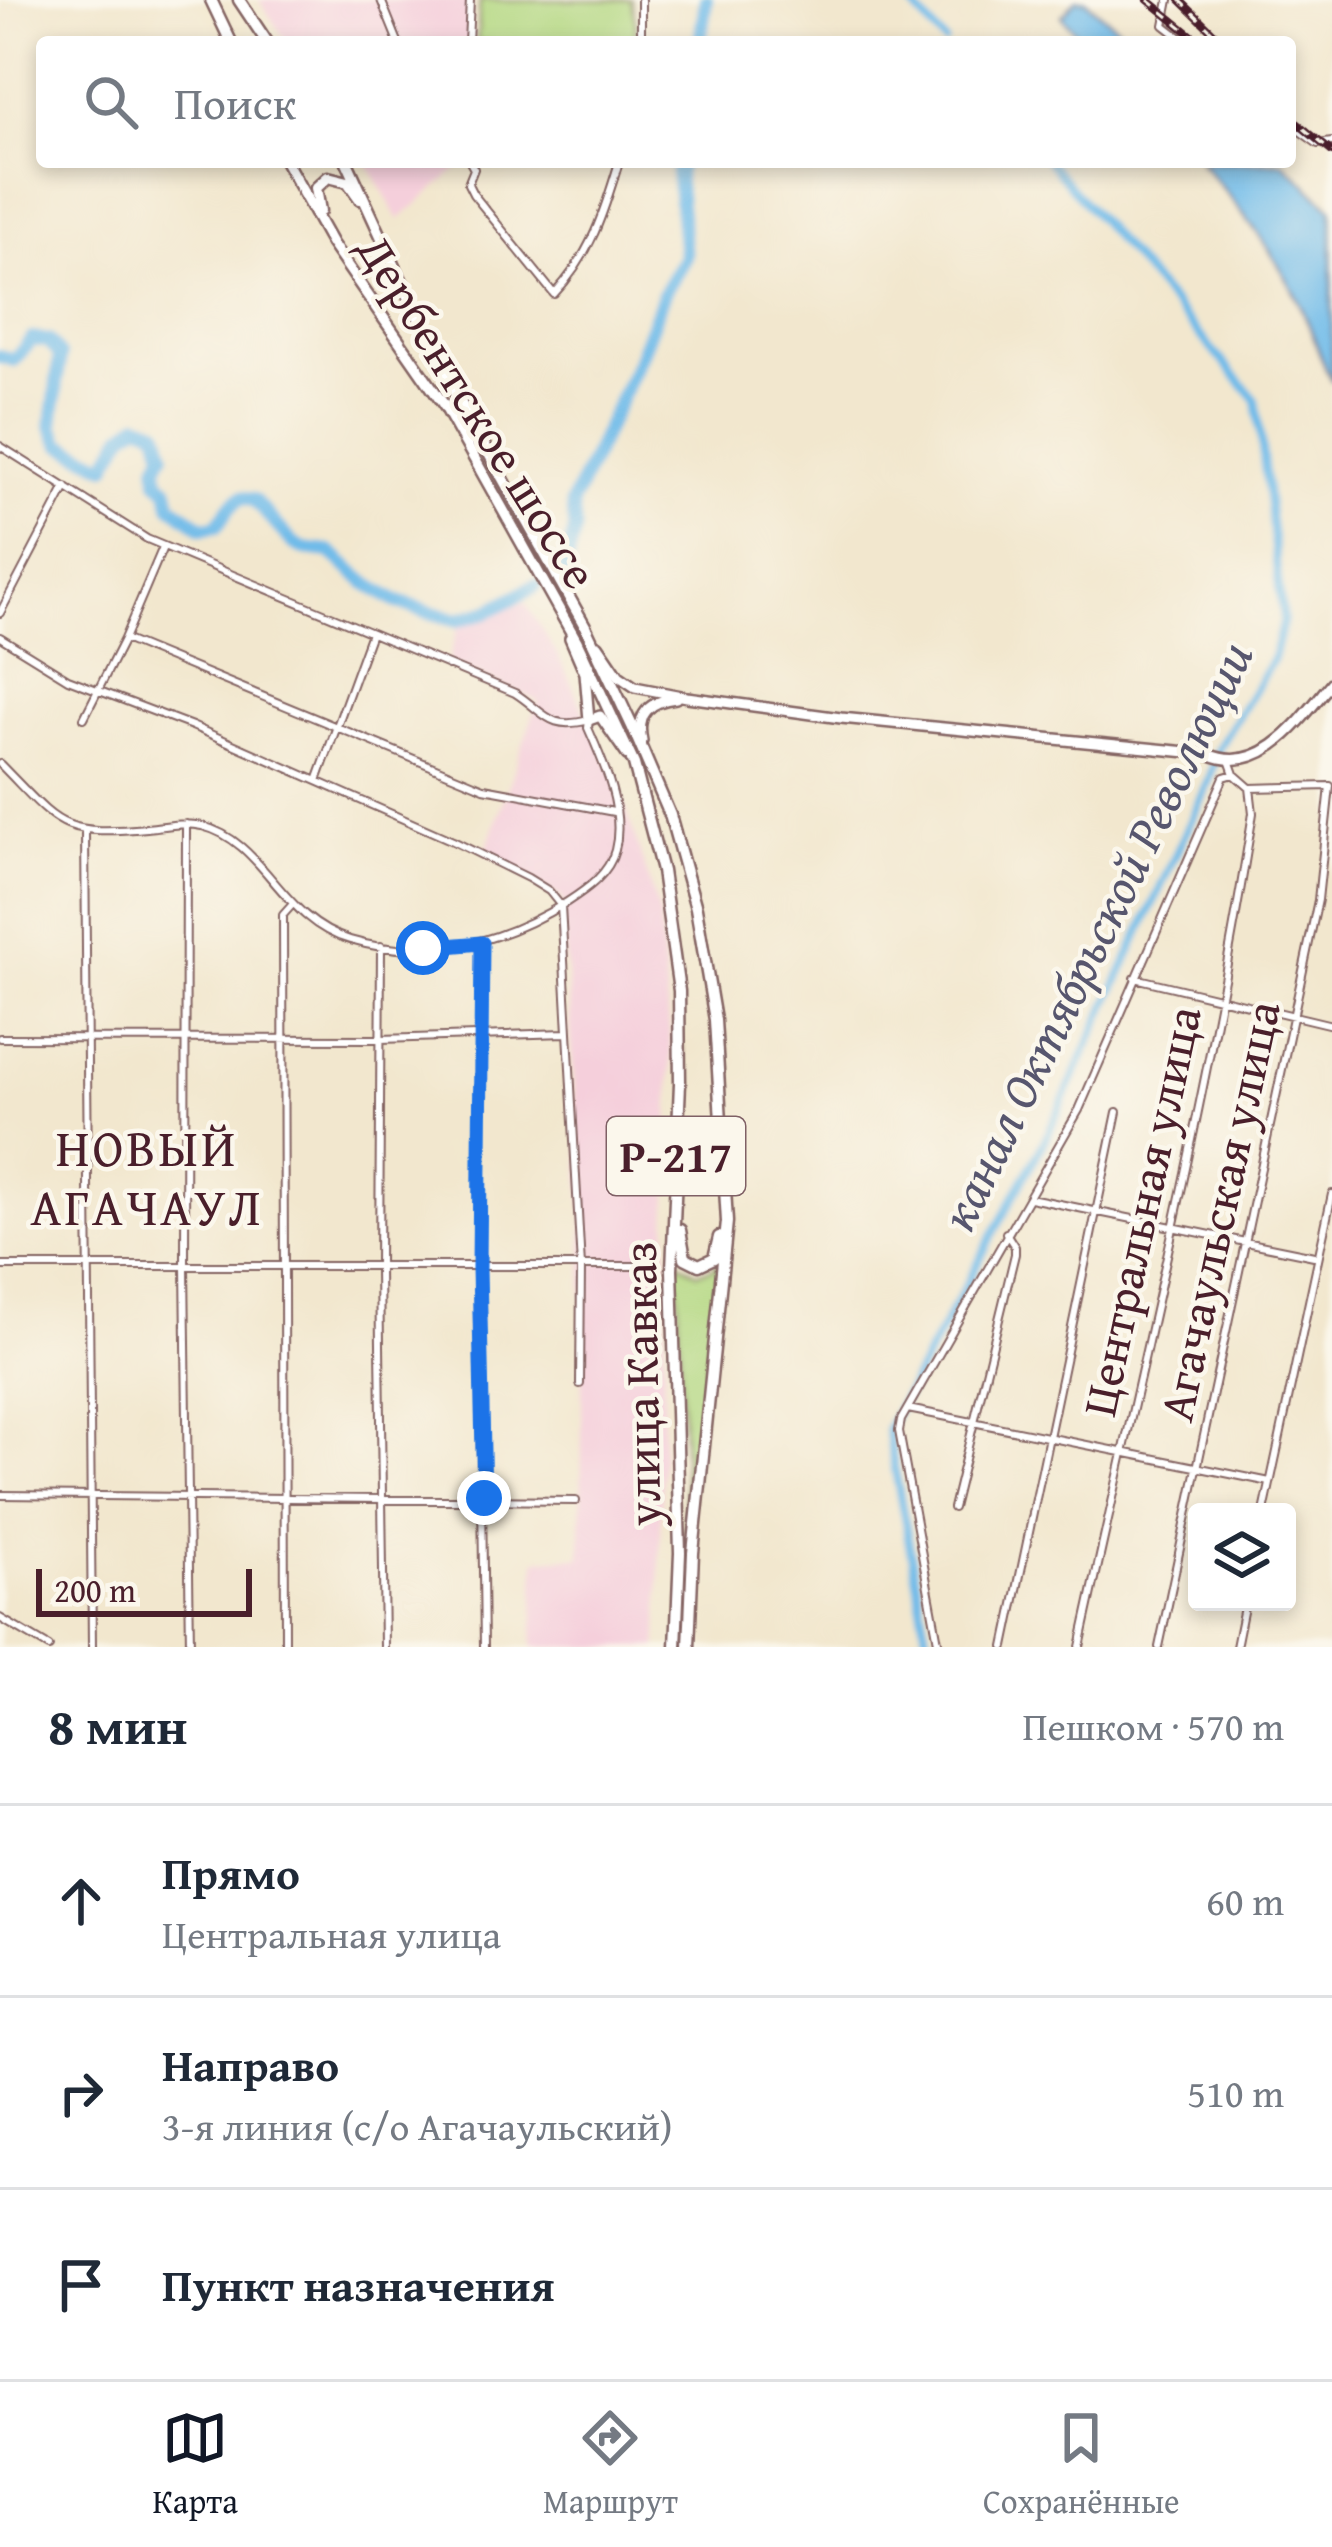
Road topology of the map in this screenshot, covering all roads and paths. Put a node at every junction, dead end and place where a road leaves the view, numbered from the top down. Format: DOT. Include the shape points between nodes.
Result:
graph roads {
  1 [pos="211,0"];
  2 [pos="239,0"];
  3 [pos="381,0"];
  4 [pos="470,0"];
  5 [pos="640,0"];
  6 [pos="1169,0"];
  7 [pos="228,36"];
  8 [pos="263,36"];
  9 [pos="396,36"];
  10 [pos="468,36"];
  11 [pos="641,36"];
  12 [pos="1178,36"];
  13 [pos="1296,128"];
  14 [pos="1332,142"];
  15 [pos="289,168"];
  16 [pos="350,168"];
  17 [pos="474,168"];
  18 [pos="617,168"];
  19 [pos="387,242"];
  20 [pos="351,269"];
  21 [pos="0,446"];
  22 [pos="66,488"];
  23 [pos="163,547"];
  24 [pos="560,612"];
  25 [pos="0,613"];
  26 [pos="585,626"];
  27 [pos="371,633"];
  28 [pos="0,637"];
  29 [pos="124,639"];
  30 [pos="1332,682"];
  31 [pos="99,688"];
  32 [pos="687,697"];
  33 [pos="605,700"];
  34 [pos="84,718"];
  35 [pos="589,720"];
  36 [pos="336,725"];
  37 [pos="1219,758"];
  38 [pos="640,762"];
  39 [pos="0,764"];
  40 [pos="1234,774"];
  41 [pos="317,781"];
  42 [pos="1331,786"];
  43 [pos="1250,788"];
  44 [pos="614,812"];
  45 [pos="185,824"];
  46 [pos="85,832"];
  47 [pos="292,905"];
  48 [pos="561,906"];
  49 [pos="482,943"];
  50 [pos="381,946"];
  51 [pos="1135,978"];
  52 [pos="1221,1000"];
  53 [pos="1293,1017"];
  54 [pos="1332,1025"];
  55 [pos="567,1033"];
  56 [pos="482,1035"];
  57 [pos="0,1038"];
  58 [pos="283,1038"];
  59 [pos="381,1039"];
  60 [pos="86,1040"];
  61 [pos="186,1040"];
  62 [pos="1118,1112"];
  63 [pos="676,1149"];
  64 [pos="724,1156"];
  65 [pos="1332,1194"];
  66 [pos="1030,1198"];
  67 [pos="1098,1211"];
  68 [pos="1173,1227"];
  69 [pos="1006,1233"];
  70 [pos="1245,1242"];
  71 [pos="1316,1256"];
  72 [pos="0,1266"];
  73 [pos="645,1266"];
  74 [pos="185,1267"];
  75 [pos="581,1267"];
  76 [pos="88,1268"];
  77 [pos="282,1268"];
  78 [pos="479,1268"];
  79 [pos="379,1269"];
  80 [pos="580,1384"];
  81 [pos="908,1409"];
  82 [pos="974,1421"];
  83 [pos="1047,1436"];
  84 [pos="1122,1453"];
  85 [pos="1199,1468"];
  86 [pos="1270,1482"];
  87 [pos="0,1495"];
  88 [pos="92,1495"];
  89 [pos="187,1495"];
  90 [pos="284,1496"];
  91 [pos="381,1497"];
  92 [pos="484,1498"];
  93 [pos="576,1501"];
  94 [pos="1266,1503"];
  95 [pos="953,1508"];
  96 [pos="1243,1611"];
  97 [pos="0,1618"];
  98 [pos="49,1647"];
  99 [pos="92,1647"];
  100 [pos="190,1647"];
  101 [pos="285,1647"];
  102 [pos="384,1647"];
  103 [pos="484,1647"];
  104 [pos="676,1647"];
  105 [pos="689,1647"];
  106 [pos="939,1647"];
  107 [pos="1005,1647"];
  108 [pos="1081,1647"];
  109 [pos="1159,1647"];
  110 [pos="1236,1647"];
  1 -- 7 [label="highway"];
  2 -- 8 [label="highway"];
  3 -- 9 [label="street"];
  4 -- 10 [label="street"];
  5 -- 11 [label="street"];
  6 -- 12 [label="street" via="1164,25"];
  13 -- 14 [label="street" via="1318,144"];
  15 -- 20 [label="highway, Дербентское шоссе"];
  16 -- 19 [label="highway"];
  17 -- 18 [label="street" via="473,194 554,294 600,228"];
  19 -- 20 [label="highway" via="348,182 324,178 316,204"];
  19 -- 26 [label="highway" via="444,373"];
  20 -- 24 [label="highway, Дербентское шоссе" via="446,408"];
  21 -- 22 [label="street"];
  22 -- 23 [label="street"];
  22 -- 25 [label="street"];
  23 -- 27 [label="street"];
  23 -- 29 [label="street"];
  24 -- 33 [label="highway, Дербентское шоссе"];
  24 -- 35 [label="main road" via="585,673"];
  26 -- 32 [label="main road" via="634,687"];
  26 -- 38 [label="highway"];
  27 -- 35 [label="street" via="515,693 560,724"];
  27 -- 36 [label="street"];
  28 -- 31 [label="street"];
  29 -- 31 [label="street"];
  29 -- 36 [label="street"];
  30 -- 37 [label="main road" via="1264,753"];
  31 -- 34 [label="street"];
  31 -- 41 [label="street"];
  32 -- 37 [label="main road"];
  32 -- 38 [label="main road" via="656,700 645,710"];
  33 -- 38 [label="highway, улица Кавказ / Р-217"];
  35 -- 38 [label="main road" via="600,716"];
  35 -- 44 [label="street"];
  36 -- 41 [label="street"];
  36 -- 44 [label="street" via="484,788"];
  37 -- 40 [label="street"];
  38 -- 63 [label="highway, улица Кавказ / Р-217" via="679,991"];
  38 -- 64 [label="highway" via="670,815 695,908 715,1020"];
  39 -- 46 [label="street" via="61,823"];
  40 -- 43 [label="street"];
  40 -- 51 [label="street" via="1223,777"];
  41 -- 48 [label="street" via="528,878"];
  42 -- 43 [label="street"];
  42 -- 53 [label="street, Агачаульская улица"];
  43 -- 52 [label="street, Центральная улица"];
  44 -- 48 [label="street" via="611,862"];
  45 -- 46 [label="street"];
  45 -- 47 [label="street" via="244,849"];
  45 -- 61 [label="street"];
  46 -- 60 [label="street"];
  47 -- 50 [label="street" via="325,930"];
  47 -- 58 [label="street" via="283,915"];
  48 -- 49 [label="street"];
  48 -- 55 [label="street"];
  49 -- 50 [label="street"];
  49 -- 56 [label="street"];
  50 -- 59 [label="street"];
  51 -- 52 [label="street"];
  51 -- 66 [label="street" via="1079,1110"];
  52 -- 53 [label="street"];
  52 -- 68 [label="street, Центральная улица"];
  53 -- 54 [label="street"];
  53 -- 70 [label="street, Агачаульская улица"];
  55 -- 56 [label="street"];
  55 -- 75 [label="street"];
  56 -- 59 [label="street"];
  56 -- 78 [label="street"];
  57 -- 60 [label="street"];
  58 -- 59 [label="street"];
  58 -- 61 [label="street"];
  58 -- 77 [label="street"];
  59 -- 79 [label="street"];
  60 -- 61 [label="street"];
  60 -- 76 [label="street"];
  61 -- 74 [label="street"];
  62 -- 67 [label="street"];
  63 -- 64 [label="highway" via="680,1250 699,1264 718,1251"];
  63 -- 104 [label="highway, улица Кавказ / Р-217"];
  64 -- 105 [label="highway, улица Кавказ" via="724,1276"];
  65 -- 71 [label="street"];
  66 -- 67 [label="street"];
  66 -- 69 [label="street"];
  67 -- 68 [label="street"];
  67 -- 83 [label="street"];
  68 -- 70 [label="street"];
  68 -- 84 [label="street, Центральная улица"];
  69 -- 81 [label="street"];
  69 -- 82 [label="street" via="1015,1254"];
  70 -- 71 [label="street"];
  70 -- 85 [label="street, Агачаульская улица"];
  71 -- 86 [label="street"];
  72 -- 76 [label="street"];
  73 -- 75 [label="street"];
  74 -- 76 [label="street"];
  74 -- 77 [label="street"];
  74 -- 89 [label="street"];
  75 -- 78 [label="street"];
  75 -- 80 [label="street"];
  76 -- 88 [label="street"];
  77 -- 79 [label="street"];
  77 -- 90 [label="street"];
  78 -- 79 [label="street"];
  78 -- 92 [label="street"];
  79 -- 91 [label="street"];
  81 -- 82 [label="street"];
  81 -- 106 [label="street" via="899,1431"];
  82 -- 83 [label="street"];
  82 -- 95 [label="street"];
  83 -- 84 [label="street"];
  83 -- 107 [label="street"];
  84 -- 85 [label="street"];
  84 -- 108 [label="street, Центральная улица"];
  85 -- 86 [label="street"];
  85 -- 109 [label="street, Агачаульская улица"];
  86 -- 94 [label="street"];
  87 -- 88 [label="street"];
  88 -- 89 [label="street"];
  88 -- 99 [label="street"];
  89 -- 90 [label="street"];
  89 -- 100 [label="street"];
  90 -- 91 [label="street"];
  90 -- 101 [label="street"];
  91 -- 92 [label="street"];
  91 -- 102 [label="street"];
  92 -- 93 [label="street"];
  92 -- 103 [label="street"];
  96 -- 110 [label="street"];
  97 -- 98 [label="street"];
}
